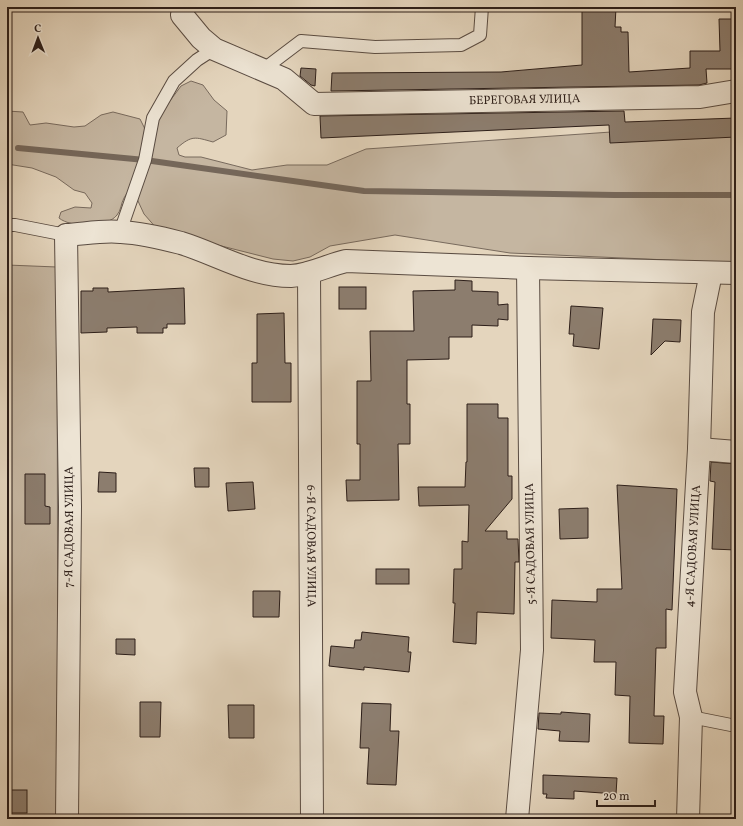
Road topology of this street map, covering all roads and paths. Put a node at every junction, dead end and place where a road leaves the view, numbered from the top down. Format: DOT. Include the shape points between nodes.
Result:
graph roads {
  1 [pos="184,7"];
  2 [pos="482,7"];
  3 [pos="214,49"];
  4 [pos="264,69"];
  5 [pos="736,91"];
  6 [pos="7,225"];
  7 [pos="120,232"];
  8 [pos="66,235"];
  9 [pos="528,268"];
  10 [pos="309,273"];
  11 [pos="711,273"];
  12 [pos="736,273"];
  13 [pos="699,449"];
  14 [pos="736,452"];
  15 [pos="691,717"];
  16 [pos="736,726"];
  17 [pos="67,819"];
  18 [pos="312,819"];
  19 [pos="517,819"];
  20 [pos="688,819"];
  1 -- 3 [label="street" via="182,15"];
  2 -- 4 [label="lane" via="480,35 461,45 375,47 301,41"];
  3 -- 4 [label="street"];
  3 -- 7 [label="lane" via="197,60 174,81 153,118 145,160"];
  4 -- 5 [label="street, БЕРЕГОВАЯ УЛИЦА" via="284,79 314,104 700,97"];
  6 -- 8 [label="lane"];
  7 -- 8 [label="street"];
  7 -- 10 [label="street" via="179,243 240,266 272,274 291,276"];
  8 -- 17 [label="street, 7-Я САДОВАЯ УЛИЦА" via="70,508"];
  9 -- 10 [label="street" via="346,261 330,264"];
  9 -- 11 [label="street"];
  9 -- 19 [label="street, 5-Я САДОВАЯ УЛИЦА" via="532,650"];
  10 -- 18 [label="street, 6-Я САДОВАЯ УЛИЦА"];
  11 -- 12 [label="street"];
  11 -- 13 [label="street, 4-Я САДОВАЯ УЛИЦА" via="703,312"];
  13 -- 14 [label="street"];
  13 -- 15 [label="street, 4-Я САДОВАЯ УЛИЦА" via="685,692"];
  15 -- 16 [label="lane"];
  15 -- 20 [label="street, 4-Я САДОВАЯ УЛИЦА"];
}
